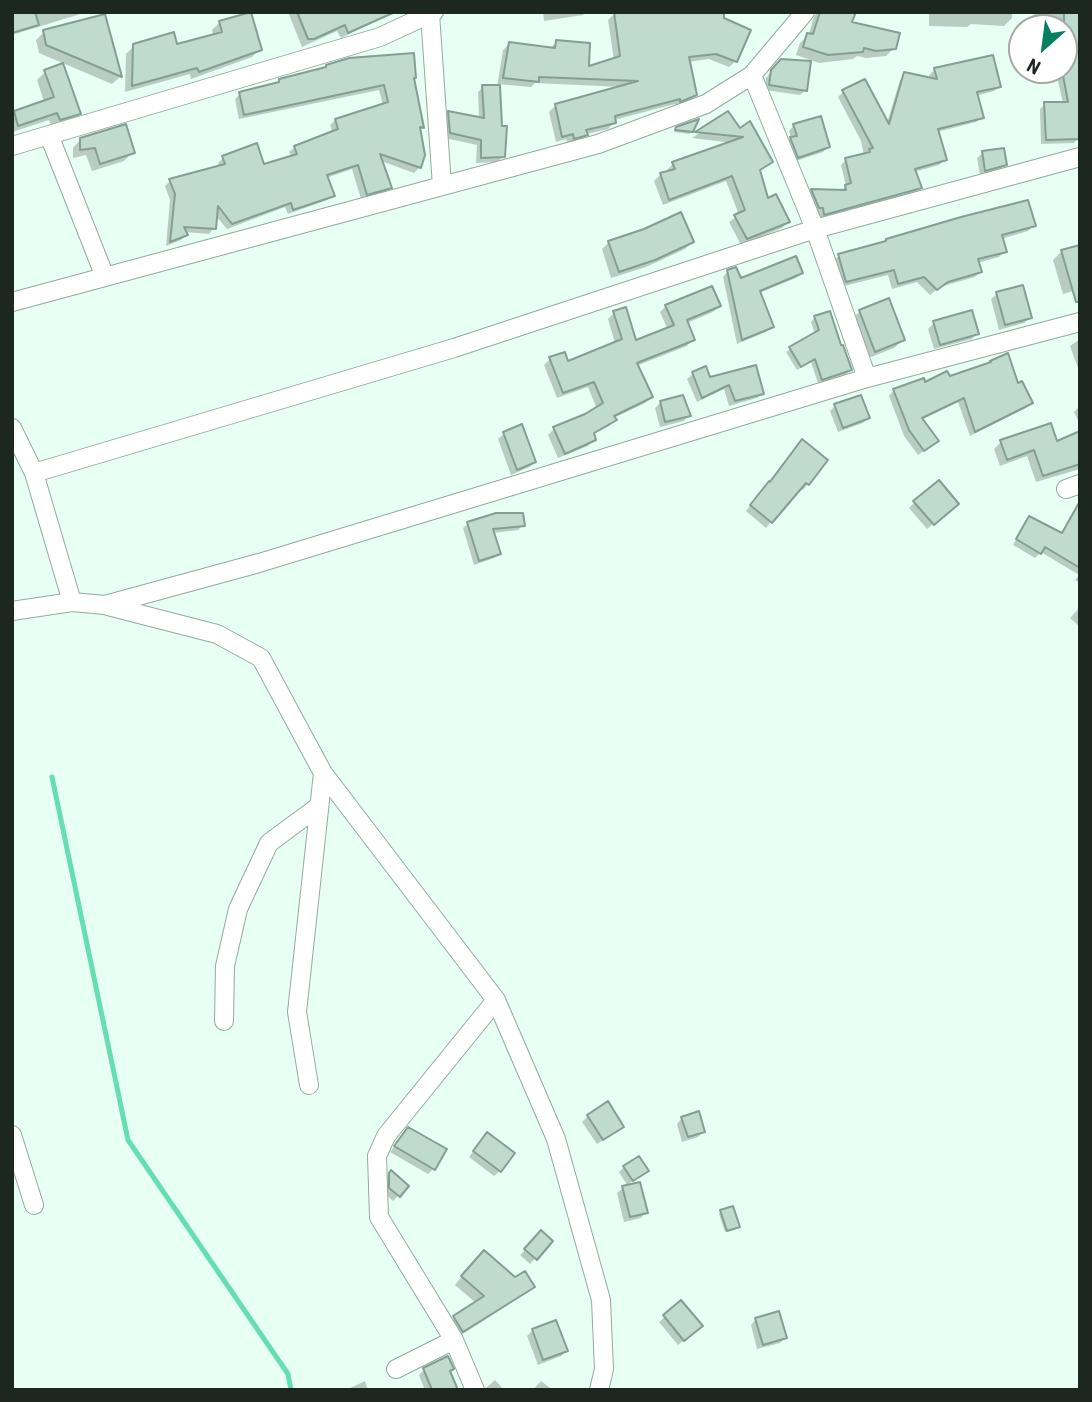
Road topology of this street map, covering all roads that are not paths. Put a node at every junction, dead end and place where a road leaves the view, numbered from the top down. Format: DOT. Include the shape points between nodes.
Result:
graph roads {
  1 [pos="432,13"];
  2 [pos="804,13"];
  3 [pos="752,75"];
  4 [pos="49,135"];
  5 [pos="12,146"];
  6 [pos="1080,158"];
  7 [pos="442,186"];
  8 [pos="815,229"];
  9 [pos="105,277"];
  10 [pos="12,302"];
  11 [pos="1080,322"];
  12 [pos="867,378"];
  13 [pos="12,428"];
  14 [pos="34,473"];
  15 [pos="72,602"];
  16 [pos="105,606"];
  17 [pos="12,611"];
  18 [pos="323,773"];
  19 [pos="319,806"];
  20 [pos="496,1000"];
  21 [pos="224,1021"];
  22 [pos="309,1085"];
  23 [pos="12,1135"];
  24 [pos="34,1205"];
  25 [pos="454,1340"];
  26 [pos="397,1368"];
  27 [pos="475,1390"];
  28 [pos="599,1390"];
  1 -- 4 [label="street" via="380,37"];
  1 -- 7 [label="street"];
  2 -- 3 [label="street"];
  3 -- 7 [label="street" via="706,104 598,144"];
  3 -- 8 [label="street"];
  4 -- 5 [label="street"];
  4 -- 9 [label="street"];
  6 -- 8 [label="street"];
  7 -- 9 [label="street"];
  8 -- 12 [label="street"];
  8 -- 14 [label="street" via="454,348"];
  9 -- 10 [label="street"];
  11 -- 12 [label="street"];
  12 -- 16 [label="street"];
  13 -- 14 [label="street"];
  14 -- 15 [label="street"];
  15 -- 16 [label="street"];
  15 -- 17 [label="street"];
  16 -- 18 [label="street" via="217,634 261,658"];
  18 -- 19 [label="street"];
  18 -- 20 [label="street"];
  19 -- 21 [label="street" via="269,843 238,909 225,967"];
  19 -- 22 [label="street" via="297,1012"];
  20 -- 25 [label="street" via="386,1136 377,1156 379,1217"];
  20 -- 28 [label="street" via="556,1139 601,1300 604,1369"];
  23 -- 24 [label="street"];
  25 -- 26 [label="street"];
  25 -- 27 [label="street"];
}
